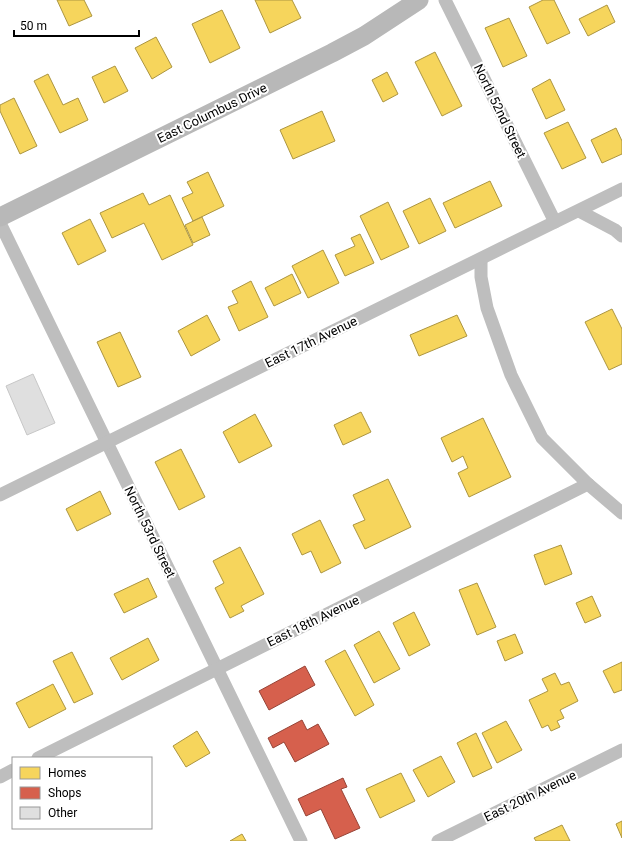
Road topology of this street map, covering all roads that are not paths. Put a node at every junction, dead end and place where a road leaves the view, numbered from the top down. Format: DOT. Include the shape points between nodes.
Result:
graph roads {
  1 [pos="419,0"];
  2 [pos="446,0"];
  3 [pos="622,189"];
  4 [pos="579,211"];
  5 [pos="0,217"];
  6 [pos="0,222"];
  7 [pos="555,222"];
  8 [pos="622,236"];
  9 [pos="481,259"];
  10 [pos="107,442"];
  11 [pos="588,484"];
  12 [pos="0,495"];
  13 [pos="622,513"];
  14 [pos="217,669"];
  15 [pos="622,750"];
  16 [pos="40,757"];
  17 [pos="12,771"];
  18 [pos="0,777"];
  19 [pos="301,841"];
  20 [pos="438,841"];
  1 -- 5 [label="main road, East Columbus Drive" via="364,36 332,53"];
  2 -- 7 [label="street, North 52nd Street"];
  3 -- 4 [label="street, East 17th Avenue"];
  4 -- 7 [label="street, East 17th Avenue"];
  4 -- 8 [label="street"];
  6 -- 10 [label="street, North 53rd Street"];
  7 -- 9 [label="street, East 17th Avenue"];
  9 -- 10 [label="street, East 17th Avenue"];
  9 -- 11 [label="street" via="481,277 487,308 511,375 542,438"];
  10 -- 12 [label="street, East 17th Avenue"];
  10 -- 14 [label="street, North 53rd Street"];
  11 -- 13 [label="street"];
  11 -- 14 [label="street, East 18th Avenue"];
  14 -- 16 [label="street, East 18th Avenue"];
  14 -- 19 [label="street, North 53rd Street"];
  15 -- 20 [label="street, East 20th Avenue"];
  17 -- 18 [label="street"];
}
